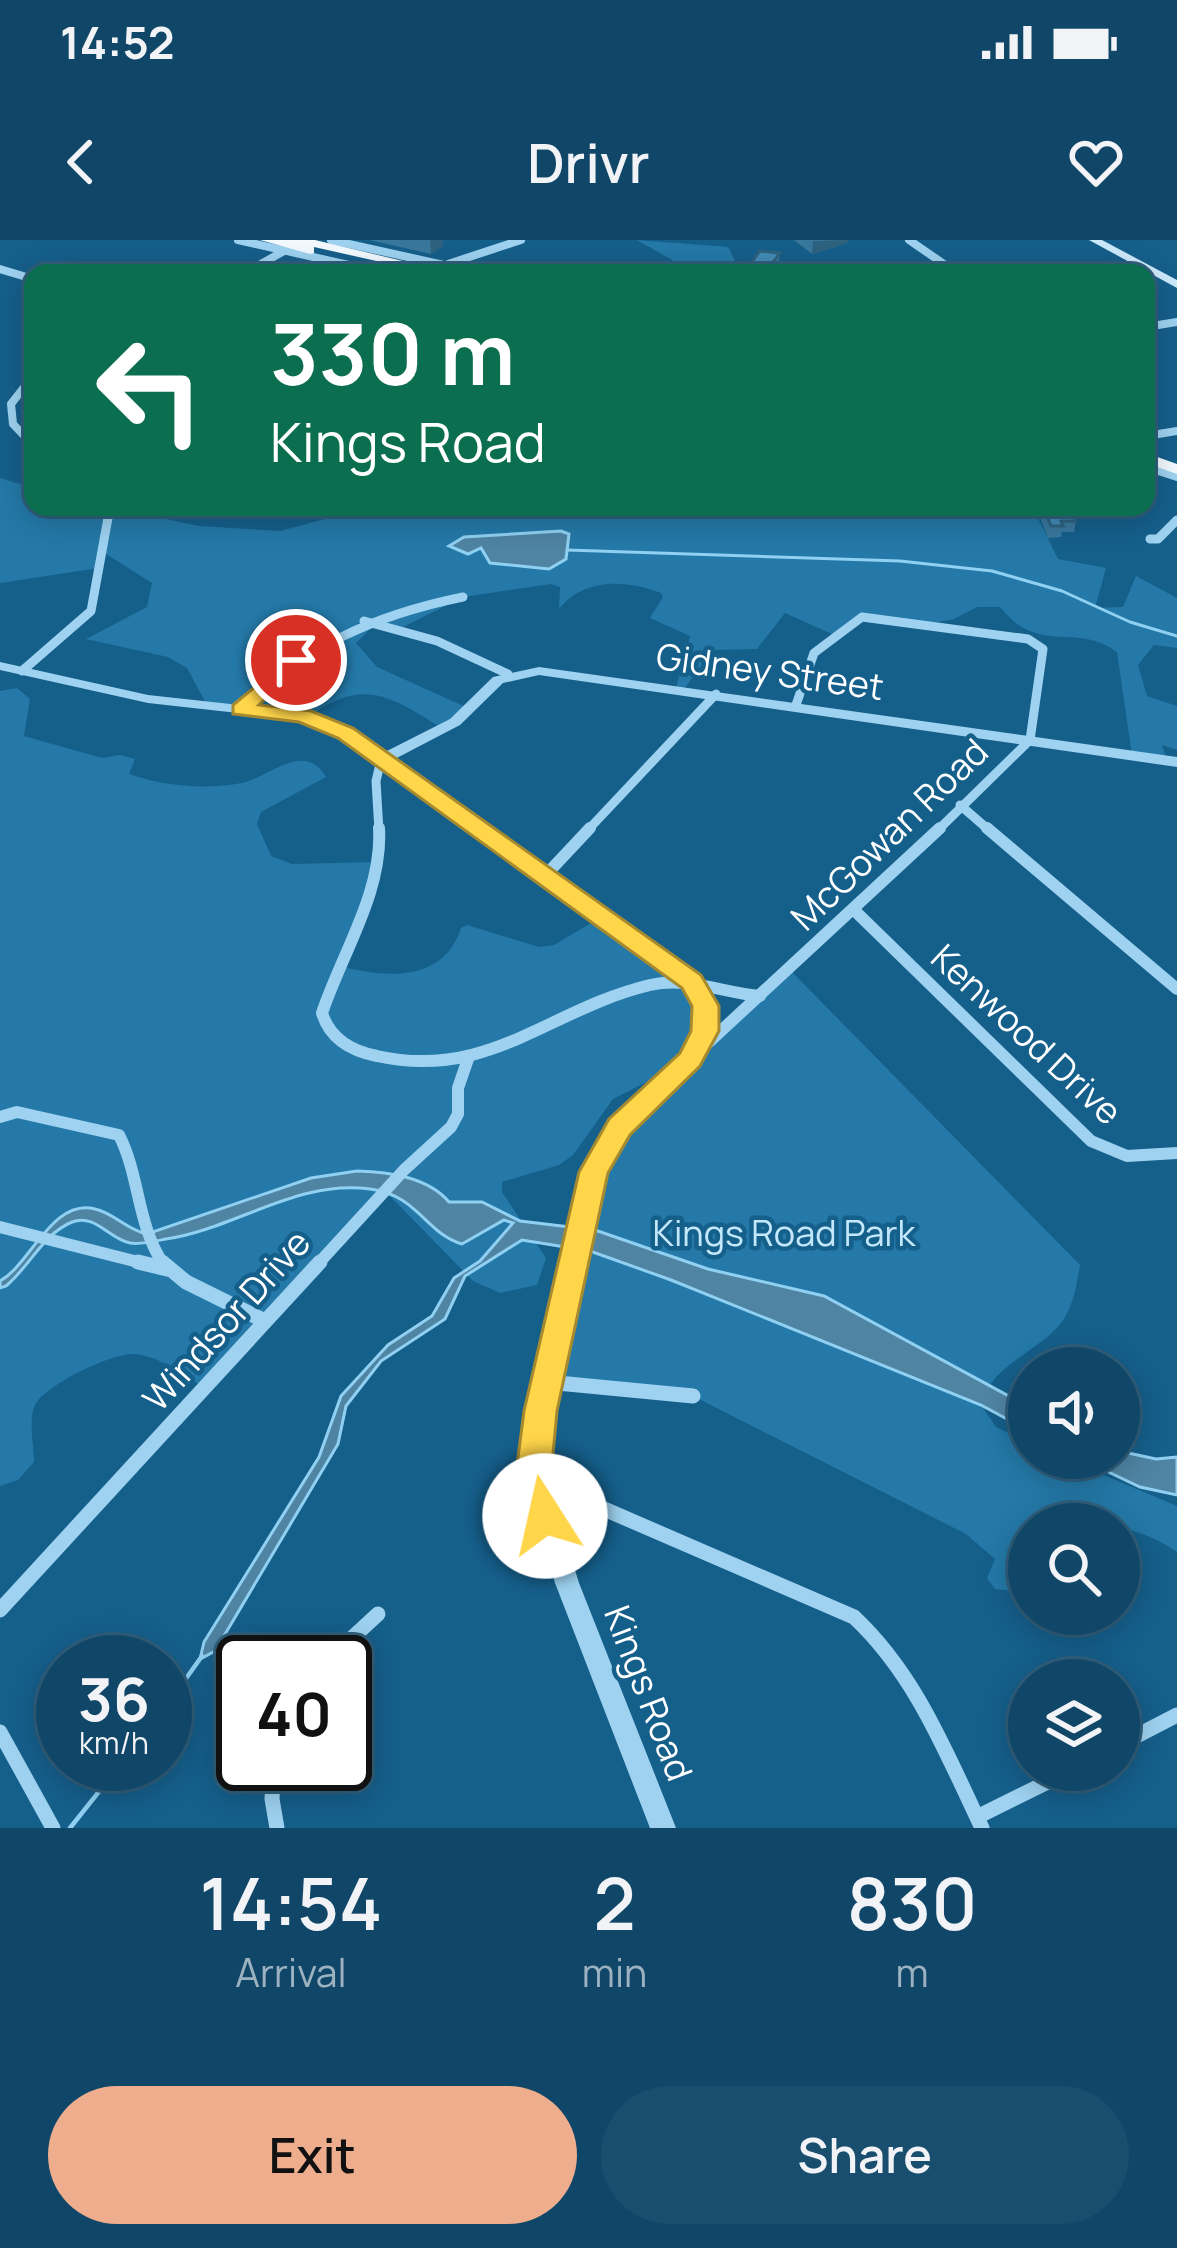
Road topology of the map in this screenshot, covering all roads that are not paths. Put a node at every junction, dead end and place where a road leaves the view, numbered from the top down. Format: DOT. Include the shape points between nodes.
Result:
graph roads {
  1 [pos="238,240"];
  2 [pos="266,240"];
  3 [pos="298,240"];
  4 [pos="521,240"];
  5 [pos="909,240"];
  6 [pos="1094,240"];
  7 [pos="327,243"];
  8 [pos="285,245"];
  9 [pos="258,264"];
  10 [pos="352,264"];
  11 [pos="374,264"];
  12 [pos="420,264"];
  13 [pos="456,264"];
  14 [pos="944,264"];
  15 [pos="1137,264"];
  16 [pos="24,384"];
  17 [pos="4,392"];
  18 [pos="15,393"];
  19 [pos="24,436"];
  20 [pos="108,516"];
  21 [pos="1177,520"];
  22 [pos="1150,539"];
  23 [pos="463,597"];
  24 [pos="364,621"];
  25 [pos="0,666"];
  26 [pos="22,671"];
  27 [pos="508,674"];
  28 [pos="716,694"];
  29 [pos="796,705"];
  30 [pos="241,710"];
  31 [pos="1030,740"];
  32 [pos="381,760"];
  33 [pos="1177,762"];
  34 [pos="961,805"];
  35 [pos="544,877"];
  36 [pos="855,911"];
  37 [pos="692,982"];
  38 [pos="1175,985"];
  39 [pos="760,996"];
  40 [pos="468,1059"];
  41 [pos="691,1059"];
  42 [pos="0,1117"];
  43 [pos="1177,1153"];
  44 [pos="0,1227"];
  45 [pos="167,1269"];
  46 [pos="265,1321"];
  47 [pos="547,1382"];
  48 [pos="692,1396"];
  49 [pos="536,1479"];
  50 [pos="0,1610"];
  51 [pos="378,1615"];
  52 [pos="356,1635"];
  53 [pos="1177,1715"];
  54 [pos="0,1732"];
  55 [pos="1140,1734"];
  56 [pos="272,1791"];
  57 [pos="1035,1791"];
  58 [pos="980,1822"];
  59 [pos="53,1828"];
  60 [pos="277,1828"];
  61 [pos="663,1828"];
  1 -- 8 [label="street"];
  2 -- 11 [label="highway"];
  3 -- 7 [label="highway"];
  4 -- 13 [label="street"];
  5 -- 14 [label="street"];
  6 -- 15 [label="main road"];
  7 -- 8 [label="highway"];
  7 -- 12 [label="highway"];
  8 -- 9 [label="street"];
  8 -- 10 [label="street"];
  16 -- 18 [label="street"];
  17 -- 18 [label="street"];
  18 -- 19 [label="street" via="13,424"];
  20 -- 26 [label="street" via="91,611"];
  21 -- 22 [label="street"];
  23 -- 24 [label="street"];
  24 -- 27 [label="street" via="437,641"];
  24 -- 30 [label="street" via="296,660"];
  25 -- 26 [label="street"];
  26 -- 30 [label="street"];
  27 -- 28 [label="street, Gidney Street" via="573,673"];
  27 -- 32 [label="street" via="455,722"];
  28 -- 29 [label="street, Gidney Street"];
  28 -- 35 [label="street"];
  29 -- 31 [label="street, Gidney Street"];
  29 -- 31 [label="street, McGowan Road" via="814,653 862,616 1028,639 1043,654"];
  30 -- 32 [label="street" via="317,719"];
  31 -- 33 [label="street, Gidney Street"];
  31 -- 34 [label="street, McGowan Road"];
  32 -- 35 [label="street"];
  32 -- 40 [label="street" via="377,862 322,1012 326,1028 377,1057"];
  34 -- 36 [label="street, McGowan Road"];
  34 -- 38 [label="street"];
  35 -- 37 [label="street"];
  36 -- 39 [label="street, McGowan Road"];
  36 -- 43 [label="street, Kenwood Drive" via="1091,1141 1127,1156"];
  37 -- 39 [label="street"];
  37 -- 40 [label="street" via="643,987"];
  37 -- 41 [label="street" via="706,1025"];
  39 -- 41 [label="street, McGowan Road"];
  40 -- 46 [label="street, Windsor Drive" via="451,1127"];
  41 -- 47 [label="street, Kings Road" via="608,1140 583,1210"];
  42 -- 45 [label="street" via="17,1112 119,1135"];
  44 -- 45 [label="street"];
  45 -- 46 [label="street"];
  46 -- 50 [label="street, Windsor Drive"];
  47 -- 48 [label="street"];
  47 -- 49 [label="street, Kings Road"];
  49 -- 58 [label="street" via="854,1617 904,1676"];
  49 -- 61 [label="street, Kings Road" via="567,1583"];
  51 -- 52 [label="street"];
  53 -- 55 [label="street"];
  54 -- 59 [label="street"];
  56 -- 60 [label="street"];
  57 -- 58 [label="street"];
}
